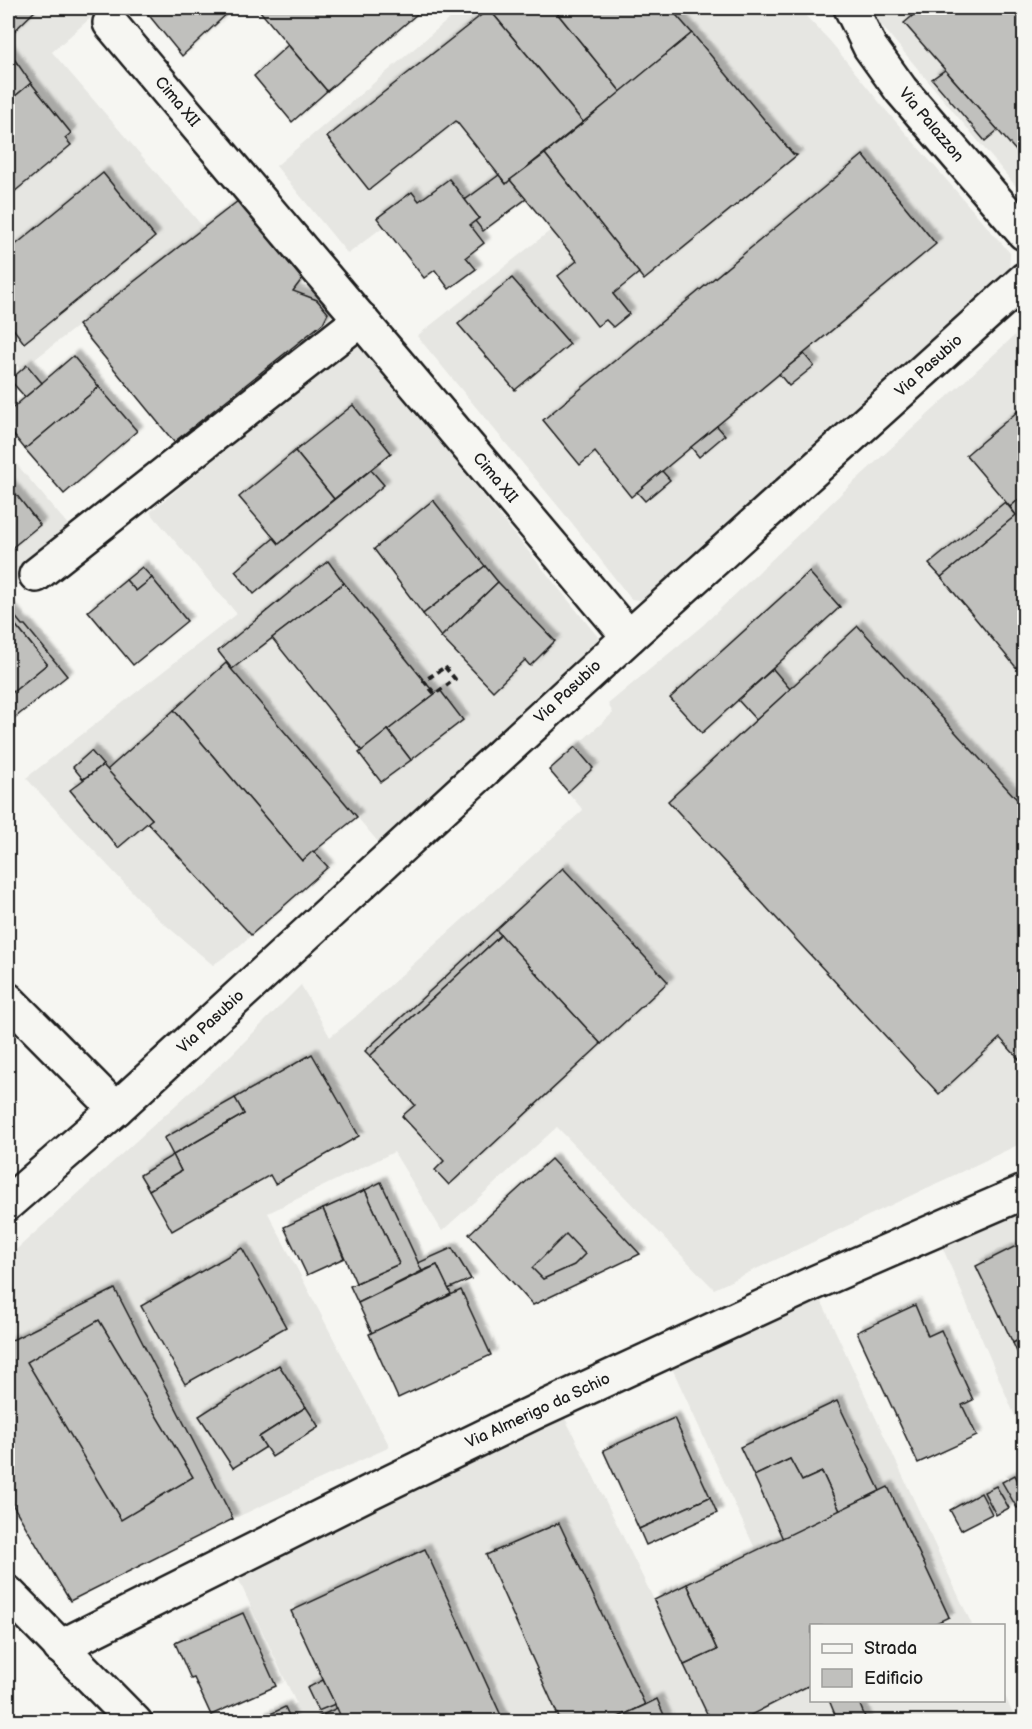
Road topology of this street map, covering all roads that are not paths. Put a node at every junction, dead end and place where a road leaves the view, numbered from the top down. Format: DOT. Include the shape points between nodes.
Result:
graph roads {
  1 [pos="853,8"];
  2 [pos="110,23"];
  3 [pos="1024,233"];
  4 [pos="1024,280"];
  5 [pos="361,319"];
  6 [pos="36,575"];
  7 [pos="629,637"];
  8 [pos="8,1000"];
  9 [pos="116,1109"];
  10 [pos="1024,1192"];
  11 [pos="8,1203"];
  12 [pos="8,1593"];
  13 [pos="60,1647"];
  14 [pos="135,1722"];
  1 -- 3 [label="street, Via Palazzon" via="870,47 901,90"];
  2 -- 5 [label="street, Cima XII"];
  4 -- 7 [label="street, Via Pasubio"];
  5 -- 6 [label="street"];
  5 -- 7 [label="street, Cima XII"];
  7 -- 9 [label="street, Via Pasubio"];
  8 -- 9 [label="street"];
  9 -- 11 [label="street, Via Pasubio"];
  10 -- 13 [label="street, Via Almerigo da Schio" via="803,1288 537,1411"];
  12 -- 13 [label="street"];
  13 -- 14 [label="street"];
}
